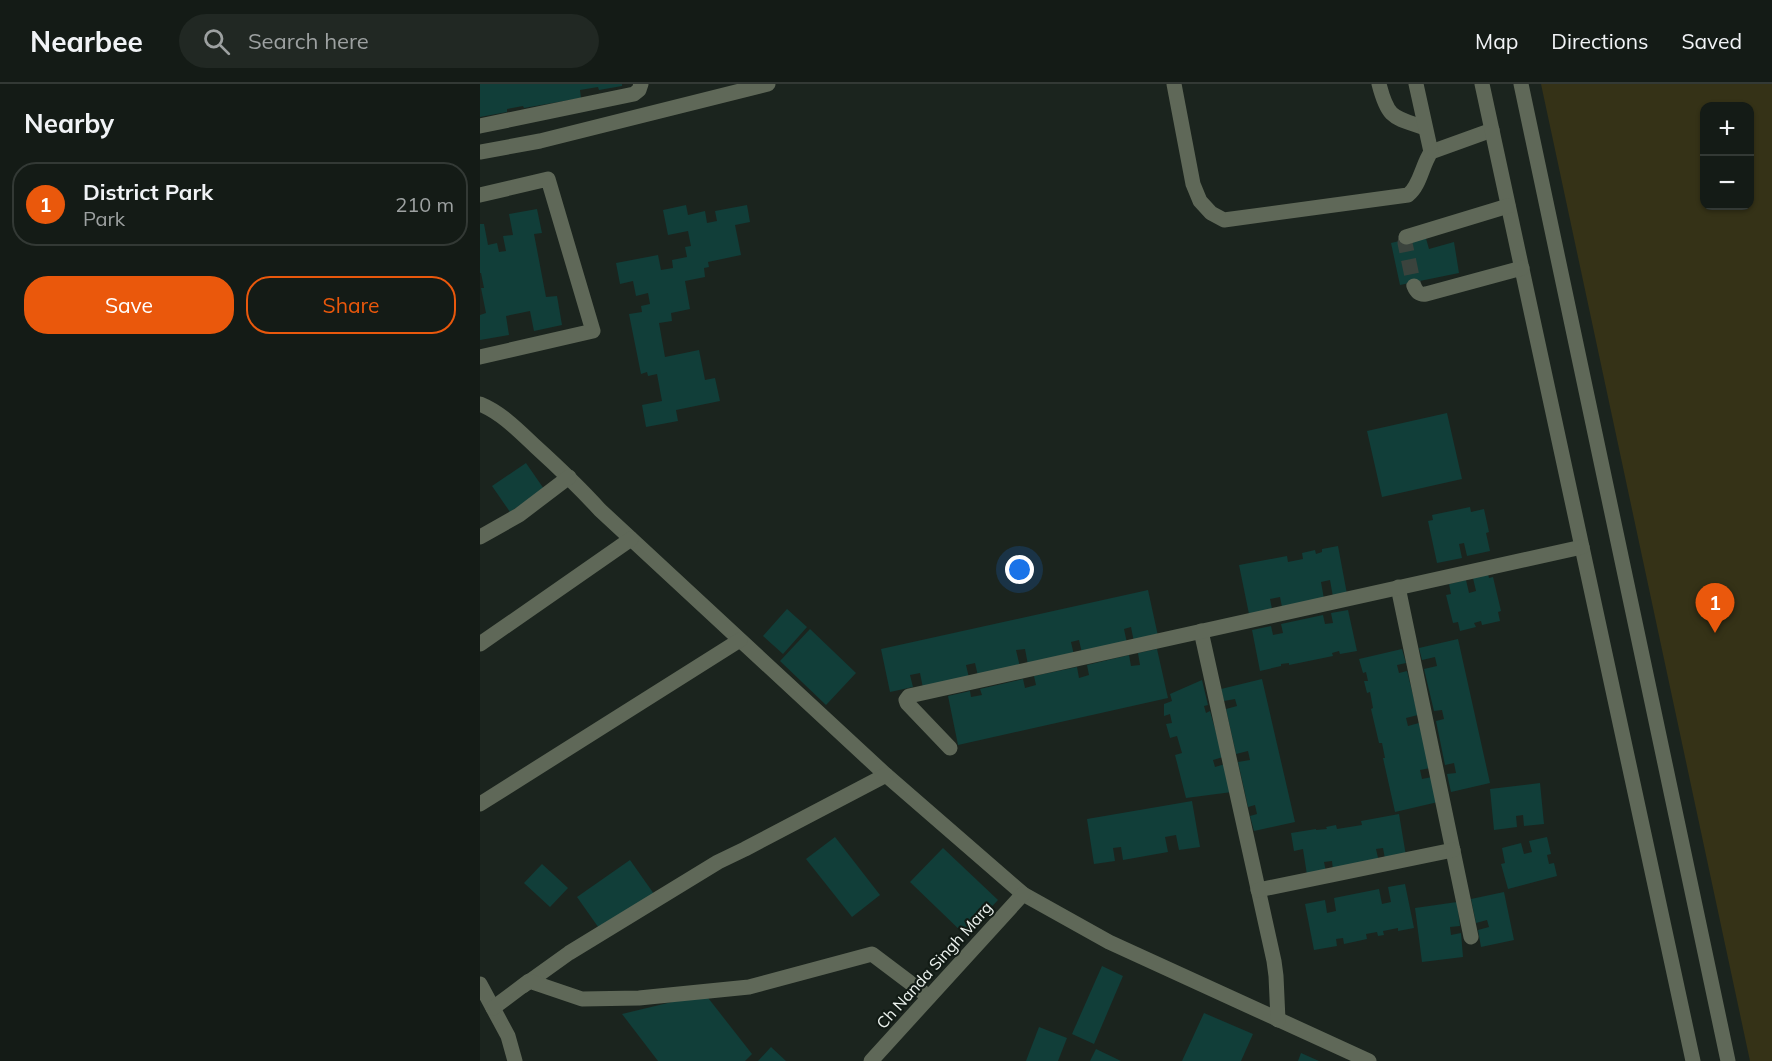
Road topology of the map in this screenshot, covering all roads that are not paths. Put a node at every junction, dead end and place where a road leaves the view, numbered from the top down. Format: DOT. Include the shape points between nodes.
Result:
graph roads {
  1 [pos="641,84"];
  2 [pos="768,84"];
  3 [pos="1174,84"];
  4 [pos="1379,84"];
  5 [pos="1416,84"];
  6 [pos="1482,84"];
  7 [pos="1521,84"];
  8 [pos="480,126"];
  9 [pos="1425,128"];
  10 [pos="1492,130"];
  11 [pos="480,152"];
  12 [pos="1431,152"];
  13 [pos="480,195"];
  14 [pos="1508,206"];
  15 [pos="1406,237"];
  16 [pos="1522,268"];
  17 [pos="1414,286"];
  18 [pos="480,357"];
  19 [pos="480,404"];
  20 [pos="569,477"];
  21 [pos="480,537"];
  22 [pos="631,538"];
  23 [pos="1582,547"];
  24 [pos="1398,587"];
  25 [pos="1201,631"];
  26 [pos="740,640"];
  27 [pos="480,644"];
  28 [pos="950,748"];
  29 [pos="886,775"];
  30 [pos="480,804"];
  31 [pos="1453,850"];
  32 [pos="1258,890"];
  33 [pos="1023,894"];
  34 [pos="1471,937"];
  35 [pos="480,984"];
  36 [pos="521,987"];
  37 [pos="929,998"];
  38 [pos="493,1008"];
  39 [pos="1278,1020"];
  40 [pos="515,1061"];
  41 [pos="872,1061"];
  42 [pos="1369,1061"];
  43 [pos="1693,1061"];
  44 [pos="1728,1061"];
  1 -- 8 [label="street" via="634,94"];
  2 -- 11 [label="street" via="540,141"];
  3 -- 12 [label="street" via="1193,184 1200,201 1224,220 1408,195"];
  4 -- 9 [label="street" via="1390,114"];
  5 -- 9 [label="street"];
  6 -- 10 [label="street"];
  7 -- 44 [label="street"];
  9 -- 12 [label="street"];
  10 -- 12 [label="street"];
  10 -- 14 [label="street"];
  13 -- 18 [label="street" via="548,179 592,331"];
  14 -- 15 [label="street"];
  14 -- 16 [label="street"];
  16 -- 17 [label="street" via="1422,295"];
  16 -- 23 [label="street"];
  19 -- 20 [label="street" via="516,427"];
  20 -- 21 [label="street" via="519,515"];
  20 -- 22 [label="street"];
  22 -- 26 [label="street"];
  22 -- 27 [label="street"];
  23 -- 24 [label="street"];
  23 -- 43 [label="street"];
  24 -- 25 [label="street"];
  24 -- 31 [label="street"];
  25 -- 28 [label="street" via="909,696 907,703"];
  25 -- 32 [label="street"];
  26 -- 29 [label="street"];
  26 -- 30 [label="street"];
  29 -- 33 [label="street"];
  29 -- 36 [label="street" via="718,862"];
  31 -- 32 [label="street"];
  31 -- 34 [label="street"];
  32 -- 39 [label="street" via="1276,976"];
  33 -- 37 [label="street, Ch Nanda Singh Marg"];
  33 -- 39 [label="street" via="1108,942"];
  35 -- 38 [label="street"];
  36 -- 37 [label="street" via="530,981 582,999 639,998 749,987 872,954"];
  36 -- 38 [label="street"];
  37 -- 41 [label="street, Ch Nanda Singh Marg"];
  38 -- 40 [label="street" via="508,1036"];
  39 -- 42 [label="street"];
}
